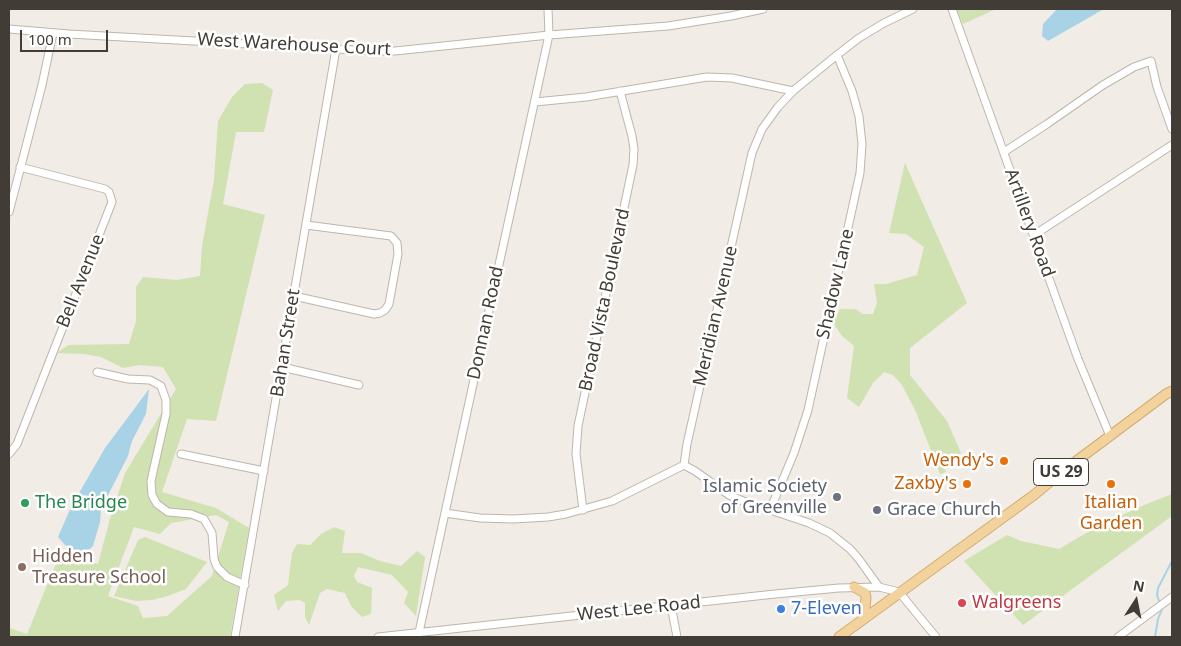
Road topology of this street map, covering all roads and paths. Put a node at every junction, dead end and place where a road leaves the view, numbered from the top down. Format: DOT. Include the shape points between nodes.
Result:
graph roads {
  1 [pos="548,9"];
  2 [pos="763,9"];
  3 [pos="912,9"];
  4 [pos="952,9"];
  5 [pos="9,29"];
  6 [pos="53,33"];
  7 [pos="550,35"];
  8 [pos="336,49"];
  9 [pos="837,55"];
  10 [pos="620,91"];
  11 [pos="793,91"];
  12 [pos="535,102"];
  13 [pos="1172,129"];
  14 [pos="1172,145"];
  15 [pos="1004,152"];
  16 [pos="20,167"];
  17 [pos="9,212"];
  18 [pos="306,224"];
  19 [pos="1034,235"];
  20 [pos="294,296"];
  21 [pos="282,367"];
  22 [pos="97,372"];
  23 [pos="359,385"];
  24 [pos="1172,385"];
  25 [pos="1169,392"];
  26 [pos="1110,436"];
  27 [pos="9,454"];
  28 [pos="180,454"];
  29 [pos="684,465"];
  30 [pos="264,471"];
  31 [pos="583,510"];
  32 [pos="770,510"];
  33 [pos="445,513"];
  34 [pos="245,585"];
  35 [pos="854,587"];
  36 [pos="879,587"];
  37 [pos="899,592"];
  38 [pos="1172,597"];
  39 [pos="671,605"];
  40 [pos="864,619"];
  41 [pos="419,635"];
  42 [pos="235,637"];
  43 [pos="378,637"];
  44 [pos="677,637"];
  45 [pos="839,637"];
  46 [pos="936,637"];
  47 [pos="1118,637"];
  1 -- 7 [label="street, Donnan Road"];
  2 -- 7 [label="street, West Warehouse Court" via="668,26"];
  3 -- 9 [label="street, Meridian Avenue" via="884,23"];
  4 -- 15 [label="street, Artillery Road"];
  5 -- 6 [label="street, West Warehouse Court"];
  6 -- 8 [label="street, West Warehouse Court"];
  6 -- 16 [label="street"];
  7 -- 8 [label="street, West Warehouse Court" via="395,51"];
  7 -- 12 [label="street, Donnan Road"];
  8 -- 18 [label="street, Bahan Street"];
  9 -- 11 [label="street, Meridian Avenue"];
  9 -- 32 [label="street, Shadow Lane" via="859,116 862,144 860,173 808,410"];
  10 -- 11 [label="street" via="719,77"];
  10 -- 12 [label="street"];
  10 -- 31 [label="street, Broad Vista Boulevard" via="632,136 633,165 578,426 576,454"];
  11 -- 29 [label="street, Meridian Avenue" via="766,123 752,153"];
  12 -- 33 [label="street, Donnan Road"];
  13 -- 15 [label="street" via="1150,61 1134,66 1103,84"];
  14 -- 19 [label="street"];
  15 -- 19 [label="street, Artillery Road"];
  16 -- 17 [label="street"];
  16 -- 27 [label="street, Bell Avenue" via="105,189 112,197 112,205 17,444"];
  18 -- 20 [label="street, Bahan Street"];
  18 -- 20 [label="street" via="391,236 397,243 398,254 388,304 380,313"];
  19 -- 26 [label="street, Artillery Road" via="1078,359"];
  20 -- 21 [label="street, Bahan Street"];
  21 -- 23 [label="street"];
  21 -- 30 [label="street, Bahan Street"];
  22 -- 34 [label="street" via="150,380 161,386 166,414 151,481 152,495 157,504 168,512 204,519 212,533 217,567 227,577"];
  24 -- 25 [label="main road, US 29"];
  25 -- 26 [label="main road, US 29"];
  26 -- 37 [label="main road, US 29"];
  28 -- 30 [label="street"];
  29 -- 31 [label="street" via="612,501"];
  29 -- 32 [label="street" via="729,495"];
  30 -- 34 [label="street, Bahan Street"];
  31 -- 33 [label="street" via="513,519"];
  32 -- 36 [label="street" via="809,523 834,536 858,558"];
  33 -- 41 [label="street, Donnan Road"];
  34 -- 42 [label="street, Bahan Street"];
  35 -- 36 [label="street, West Lee Road"];
  35 -- 39 [label="street, West Lee Road"];
  35 -- 40 [label="main road" via="866,597"];
  36 -- 37 [label="street, West Lee Road"];
  37 -- 40 [label="main road, US 29"];
  37 -- 46 [label="street"];
  38 -- 47 [label="street"];
  39 -- 41 [label="street, West Lee Road"];
  39 -- 44 [label="street"];
  40 -- 45 [label="main road, US 29"];
  41 -- 43 [label="street, West Lee Road"];
}
